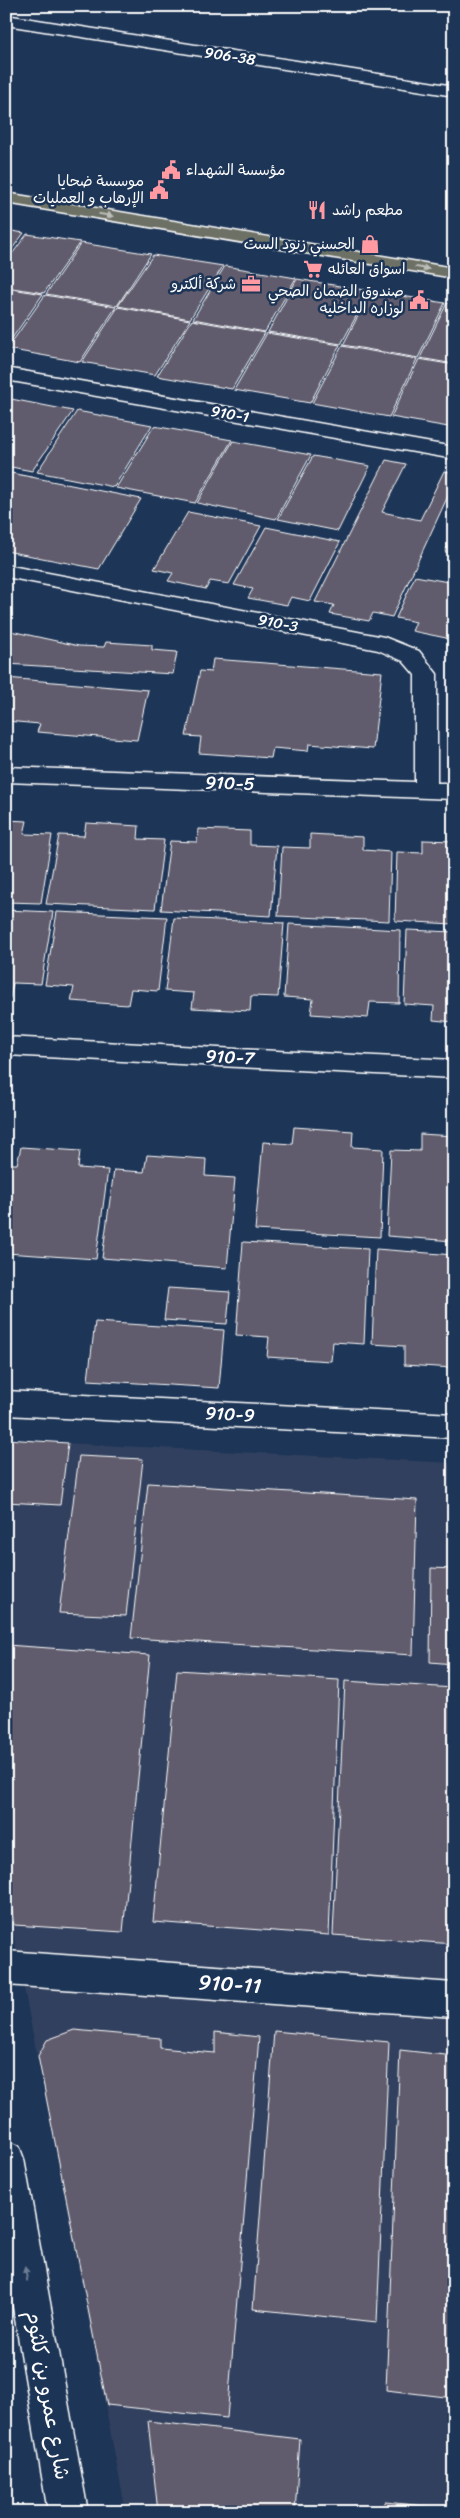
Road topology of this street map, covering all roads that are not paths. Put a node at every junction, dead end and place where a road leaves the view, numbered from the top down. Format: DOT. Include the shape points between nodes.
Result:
graph roads {
  1 [pos="6,20"];
  2 [pos="454,91"];
  3 [pos="6,198"];
  4 [pos="454,274"];
  5 [pos="6,374"];
  6 [pos="454,453"];
  7 [pos="6,571"];
  8 [pos="6,774"];
  9 [pos="426,790"];
  10 [pos="454,791"];
  11 [pos="6,1046"];
  12 [pos="454,1069"];
  13 [pos="6,1403"];
  14 [pos="454,1426"];
  15 [pos="6,1968"];
  16 [pos="454,2000"];
  17 [pos="6,2159"];
  18 [pos="68,2512"];
  1 -- 2 [label="street, 906-38"];
  3 -- 4 [label="main road, one-way"];
  5 -- 6 [label="street, 910-1"];
  7 -- 9 [label="street, 910-3" via="384,644 411,656 426,674"];
  8 -- 9 [label="street, 910-5"];
  9 -- 10 [label="street, 910-5"];
  11 -- 12 [label="street, 910-7"];
  13 -- 14 [label="street, 910-9"];
  15 -- 16 [label="street, 910-11"];
  18 -- 17 [label="street, شارع عمرو بن كلثوم, one-way"];
}
